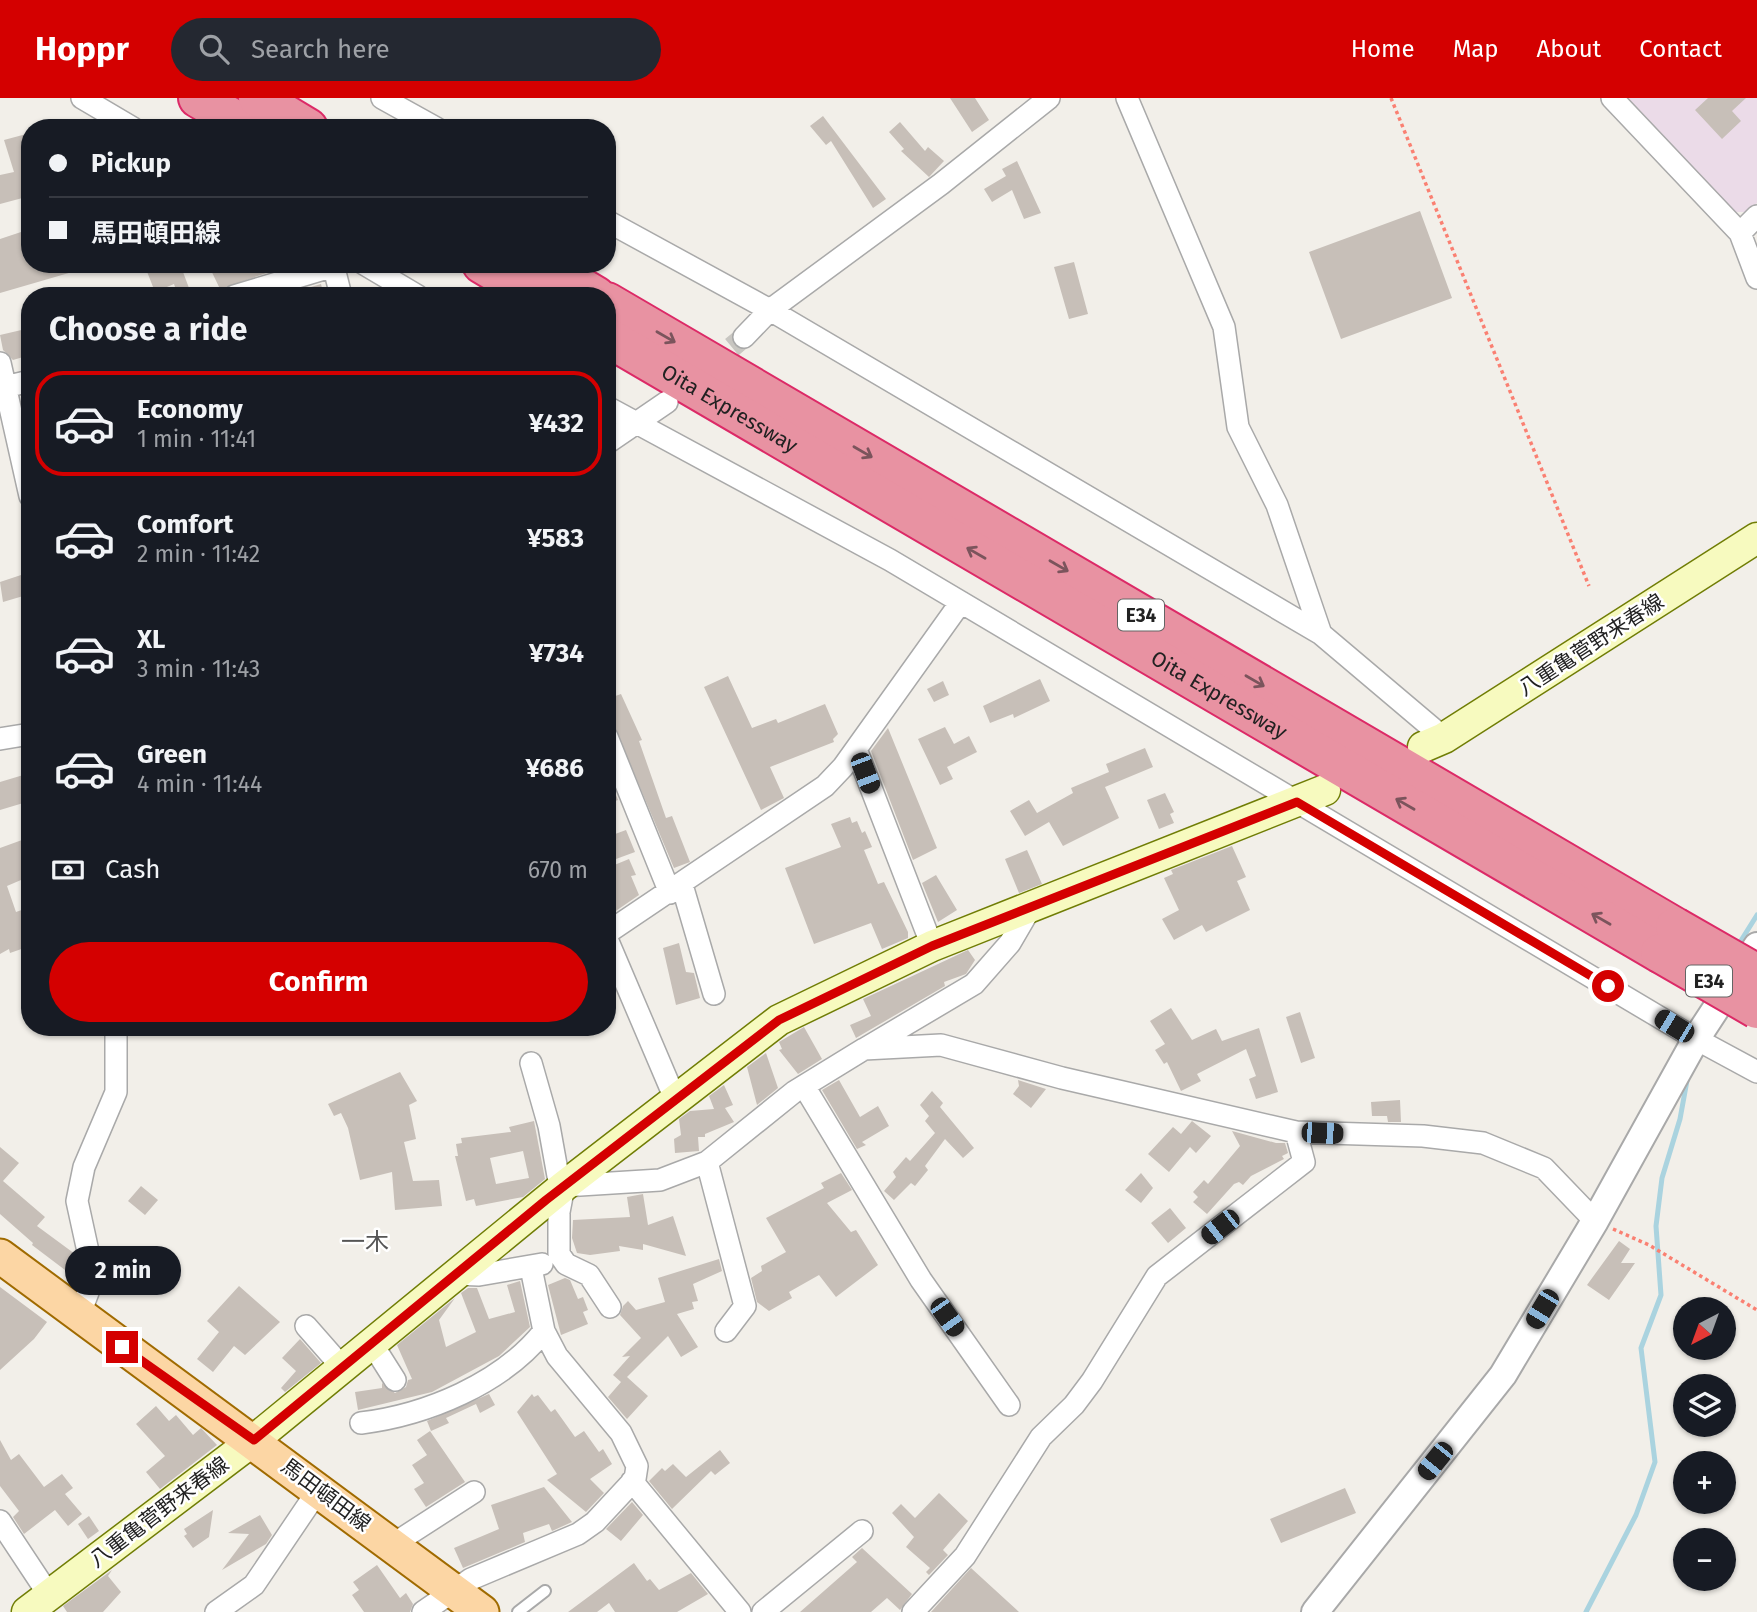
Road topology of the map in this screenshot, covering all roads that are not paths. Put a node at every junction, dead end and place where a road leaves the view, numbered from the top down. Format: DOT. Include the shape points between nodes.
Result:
graph roads {
  1 [pos="82,98"];
  2 [pos="198,98"];
  3 [pos="258,98"];
  4 [pos="382,98"];
  5 [pos="1049,98"];
  6 [pos="1127,98"];
  7 [pos="1612,98"];
  8 [pos="118,119"];
  9 [pos="234,119"];
  10 [pos="294,119"];
  11 [pos="420,119"];
  12 [pos="1757,216"];
  13 [pos="616,226"];
  14 [pos="1740,233"];
  15 [pos="308,273"];
  16 [pos="379,273"];
  17 [pos="497,273"];
  18 [pos="557,273"];
  19 [pos="1757,278"];
  20 [pos="263,287"];
  21 [pos="403,287"];
  22 [pos="521,287"];
  23 [pos="581,287"];
  24 [pos="616,307"];
  25 [pos="770,310"];
  26 [pos="744,337"];
  27 [pos="616,342"];
  28 [pos="0,363"];
  29 [pos="21,383"];
  30 [pos="5,387"];
  31 [pos="667,402"];
  32 [pos="616,412"];
  33 [pos="637,424"];
  34 [pos="616,437"];
  35 [pos="21,457"];
  36 [pos="1757,538"];
  37 [pos="961,602"];
  38 [pos="1321,634"];
  39 [pos="21,736"];
  40 [pos="0,739"];
  41 [pos="1433,743"];
  42 [pos="856,749"];
  43 [pos="616,757"];
  44 [pos="1325,790"];
  45 [pos="1297,802"];
  46 [pos="676,889"];
  47 [pos="1031,907"];
  48 [pos="616,927"];
  49 [pos="1668,940"];
  50 [pos="932,946"];
  51 [pos="1757,946"];
  52 [pos="616,960"];
  53 [pos="1757,974"];
  54 [pos="714,993"];
  55 [pos="1757,1009"];
  56 [pos="116,1036"];
  57 [pos="1696,1039"];
  58 [pos="864,1049"];
  59 [pos="531,1063"];
  60 [pos="1757,1072"];
  61 [pos="804,1086"];
  62 [pos="676,1101"];
  63 [pos="1296,1132"];
  64 [pos="707,1162"];
  65 [pos="564,1186"];
  66 [pos="1595,1221"];
  67 [pos="559,1254"];
  68 [pos="0,1257"];
  69 [pos="531,1268"];
  70 [pos="455,1274"];
  71 [pos="610,1307"];
  72 [pos="79,1316"];
  73 [pos="306,1326"];
  74 [pos="544,1331"];
  75 [pos="726,1331"];
  76 [pos="372,1342"];
  77 [pos="342,1367"];
  78 [pos="395,1380"];
  79 [pos="1009,1405"];
  80 [pos="361,1423"];
  81 [pos="254,1440"];
  82 [pos="632,1481"];
  83 [pos="319,1489"];
  84 [pos="474,1492"];
  85 [pos="0,1521"];
  86 [pos="862,1531"];
  87 [pos="392,1545"];
  88 [pos="453,1591"];
  89 [pos="545,1591"];
  90 [pos="45,1607"];
  91 [pos="216,1612"];
  92 [pos="423,1612"];
  93 [pos="482,1612"];
  94 [pos="518,1612"];
  95 [pos="740,1612"];
  96 [pos="763,1612"];
  97 [pos="913,1612"];
  98 [pos="1315,1612"];
  1 -- 8 [label="street"];
  2 -- 9 [label="highway"];
  3 -- 10 [label="highway"];
  4 -- 11 [label="street"];
  5 -- 25 [label="street"];
  6 -- 38 [label="street" via="1224,327 1238,427 1277,505"];
  7 -- 14 [label="street"];
  12 -- 14 [label="street"];
  13 -- 25 [label="street"];
  14 -- 19 [label="street"];
  15 -- 20 [label="street"];
  16 -- 21 [label="street"];
  17 -- 22 [label="highway"];
  18 -- 23 [label="highway"];
  24 -- 49 [label="highway, Oita Expressway / E34, one-way"];
  25 -- 26 [label="street"];
  25 -- 38 [label="street"];
  49 -- 27 [label="highway, Oita Expressway / E34, one-way"];
  28 -- 30 [label="street"];
  29 -- 30 [label="street"];
  30 -- 35 [label="street"];
  31 -- 33 [label="street"];
  32 -- 33 [label="street"];
  33 -- 34 [label="street"];
  33 -- 37 [label="street"];
  36 -- 41 [label="main road, 八重亀菅野来春線"];
  37 -- 42 [label="street"];
  37 -- 45 [label="street"];
  38 -- 41 [label="street"];
  39 -- 40 [label="street"];
  42 -- 46 [label="street" via="825,786"];
  42 -- 50 [label="street"];
  43 -- 46 [label="street"];
  44 -- 45 [label="main road, 八重亀菅野来春線"];
  45 -- 47 [label="main road, 八重亀菅野来春線"];
  45 -- 57 [label="street"];
  46 -- 48 [label="street"];
  46 -- 54 [label="street"];
  47 -- 50 [label="main road, 八重亀菅野来春線"];
  47 -- 58 [label="street" via="1010,943 974,984"];
  49 -- 53 [label="highway, Oita Expressway / E34, bridge"];
  49 -- 55 [label="highway, Oita Expressway / E34, bridge"];
  50 -- 62 [label="main road, 八重亀菅野来春線" via="779,1020"];
  51 -- 57 [label="street"];
  52 -- 62 [label="street"];
  56 -- 72 [label="street" via="116,1092 84,1167 77,1201 89,1256 90,1287"];
  57 -- 60 [label="street"];
  57 -- 66 [label="street"];
  58 -- 61 [label="street"];
  58 -- 63 [label="street" via="941,1045"];
  59 -- 65 [label="street"];
  61 -- 64 [label="street"];
  61 -- 79 [label="street" via="921,1280"];
  62 -- 65 [label="main road, 八重亀菅野来春線"];
  63 -- 66 [label="street" via="1483,1143 1544,1168"];
  63 -- 97 [label="street" via="1304,1162 1157,1276 1092,1381 1041,1437 965,1556"];
  64 -- 65 [label="street" via="660,1180"];
  64 -- 75 [label="street" via="745,1306"];
  65 -- 67 [label="street"];
  65 -- 70 [label="main road, 八重亀菅野来春線"];
  66 -- 98 [label="street" via="1503,1375"];
  67 -- 69 [label="street"];
  67 -- 71 [label="street" via="566,1264 589,1275"];
  68 -- 72 [label="main road, 馬田頓田線"];
  69 -- 70 [label="street"];
  69 -- 74 [label="street"];
  70 -- 76 [label="main road, 八重亀菅野来春線"];
  72 -- 81 [label="main road, 馬田頓田線"];
  73 -- 77 [label="street"];
  74 -- 80 [label="street" via="518,1358 439,1403 399,1418"];
  74 -- 82 [label="street" via="557,1356 621,1433 637,1466"];
  76 -- 77 [label="main road, 八重亀菅野来春線"];
  76 -- 78 [label="street"];
  77 -- 81 [label="main road, 八重亀菅野来春線"];
  81 -- 83 [label="main road, 馬田頓田線"];
  81 -- 90 [label="main road, 八重亀菅野来春線"];
  82 -- 88 [label="street" via="578,1534 483,1573"];
  82 -- 95 [label="street"];
  83 -- 87 [label="main road, 馬田頓田線"];
  83 -- 91 [label="street" via="254,1585"];
  84 -- 87 [label="street"];
  85 -- 90 [label="street"];
  86 -- 96 [label="street"];
  87 -- 88 [label="main road, 馬田頓田線"];
  88 -- 92 [label="street"];
  88 -- 93 [label="main road, 馬田頓田線"];
  89 -- 94 [label="lane"];
}
